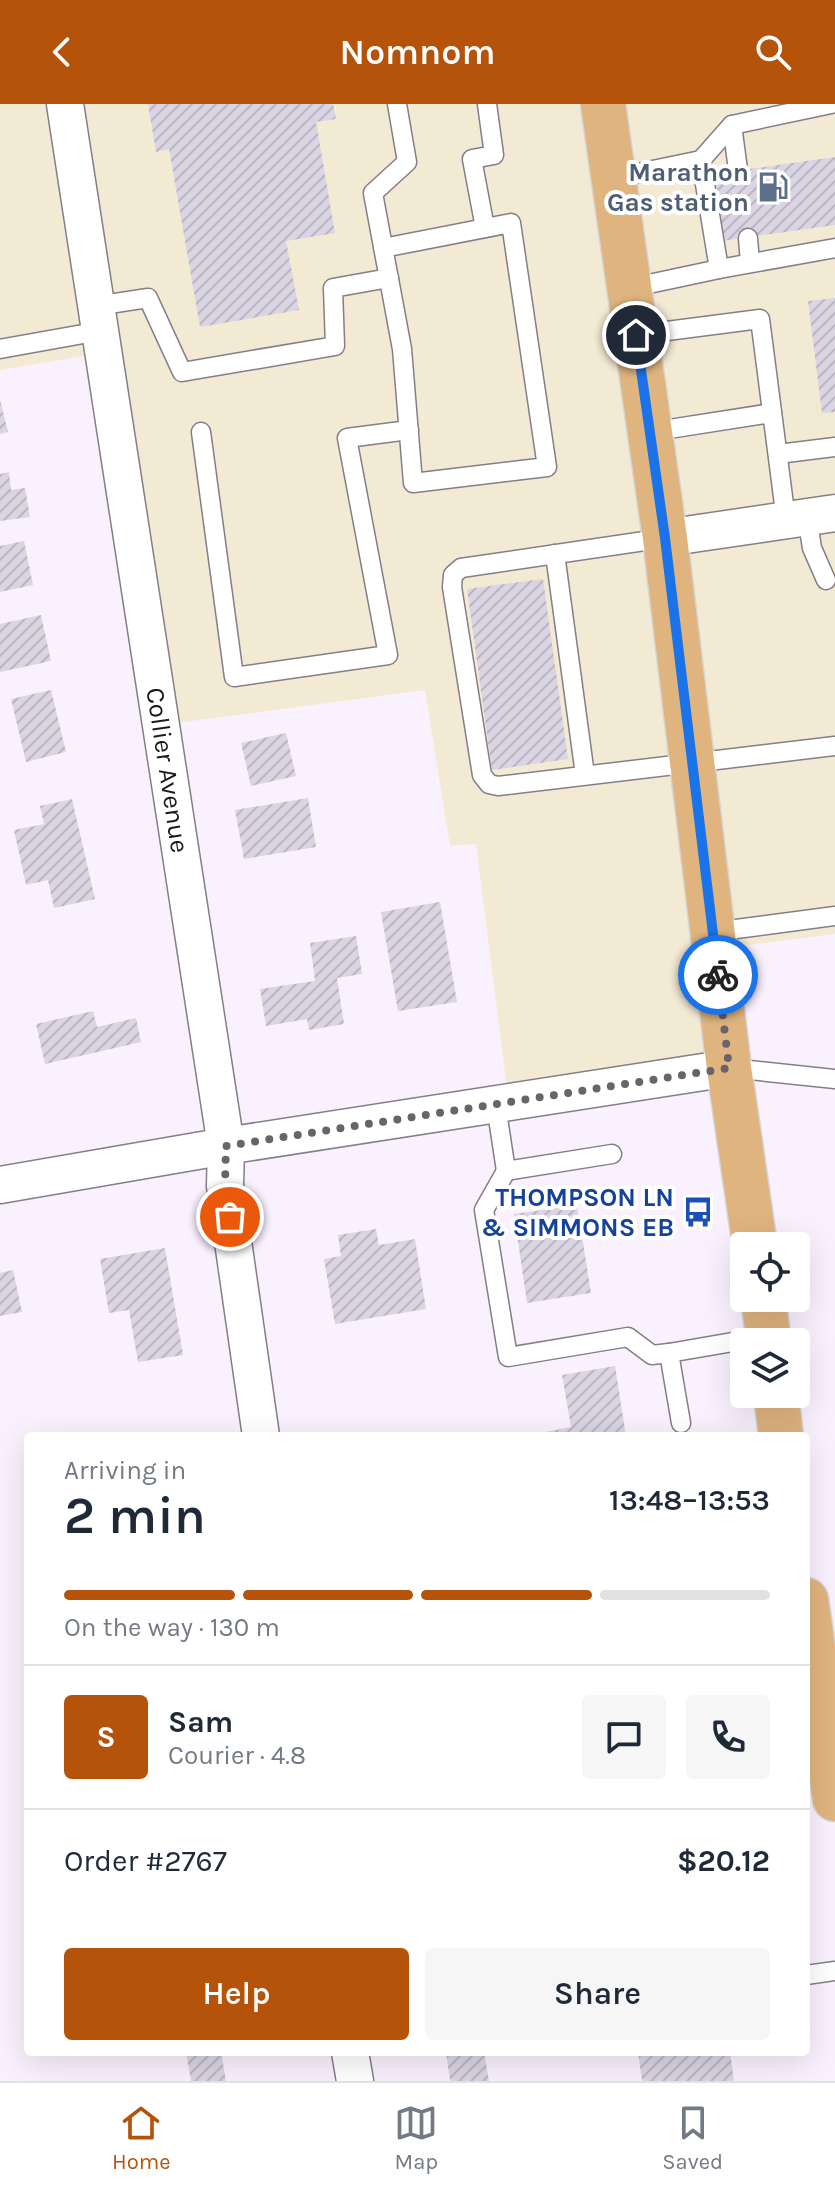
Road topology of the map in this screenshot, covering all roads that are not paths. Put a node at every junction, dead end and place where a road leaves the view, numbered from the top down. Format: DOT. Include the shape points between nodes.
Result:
graph roads {
  1 [pos="65,104"];
  2 [pos="397,104"];
  3 [pos="487,104"];
  4 [pos="603,104"];
  5 [pos="833,105"];
  6 [pos="732,125"];
  7 [pos="701,160"];
  8 [pos="738,170"];
  9 [pos="614,178"];
  10 [pos="485,228"];
  11 [pos="748,238"];
  12 [pos="383,248"];
  13 [pos="835,248"];
  14 [pos="750,263"];
  15 [pos="719,269"];
  16 [pos="389,278"];
  17 [pos="630,289"];
  18 [pos="98,319"];
  19 [pos="717,324"];
  20 [pos="636,335"];
  21 [pos="718,344"];
  22 [pos="0,349"];
  23 [pos="772,413"];
  24 [pos="409,430"];
  25 [pos="201,432"];
  26 [pos="650,432"];
  27 [pos="835,447"];
  28 [pos="778,454"];
  29 [pos="810,517"];
  30 [pos="665,538"];
  31 [pos="555,554"];
  32 [pos="826,580"];
  33 [pos="835,746"];
  34 [pos="692,764"];
  35 [pos="585,775"];
  36 [pos="835,916"];
  37 [pos="713,932"];
  38 [pos="729,1068"];
  39 [pos="835,1079"];
  40 [pos="496,1105"];
  41 [pos="226,1146"];
  42 [pos="612,1154"];
  43 [pos="506,1171"];
  44 [pos="0,1185"];
  45 [pos="753,1232"];
  46 [pos="767,1325"];
  47 [pos="669,1353"];
  48 [pos="778,1408"];
  49 [pos="681,1423"];
  50 [pos="260,1432"];
  51 [pos="781,1432"];
  52 [pos="810,1627"];
  53 [pos="835,1799"];
  54 [pos="835,1971"];
  55 [pos="810,1974"];
  56 [pos="351,2056"];
  57 [pos="355,2081"];
  1 -- 18 [label="street, Collier Avenue"];
  2 -- 12 [label="lane" via="407,162 373,193"];
  3 -- 10 [label="lane" via="494,155 472,159"];
  4 -- 9 [label="main road"];
  5 -- 6 [label="lane"];
  6 -- 7 [label="lane"];
  6 -- 8 [label="lane"];
  7 -- 9 [label="lane"];
  7 -- 15 [label="lane"];
  9 -- 17 [label="main road"];
  10 -- 12 [label="lane"];
  10 -- 24 [label="lane" via="511,223 547,467 413,483"];
  11 -- 14 [label="lane"];
  12 -- 16 [label="lane"];
  13 -- 14 [label="lane"];
  14 -- 15 [label="lane"];
  15 -- 17 [label="lane"];
  16 -- 18 [label="lane" via="333,288 335,346 182,372 148,298"];
  16 -- 24 [label="lane"];
  17 -- 20 [label="main road"];
  18 -- 22 [label="lane"];
  18 -- 41 [label="street, Collier Avenue"];
  19 -- 20 [label="lane"];
  19 -- 21 [label="lane"];
  19 -- 23 [label="lane" via="760,319"];
  20 -- 26 [label="main road"];
  23 -- 26 [label="lane" via="726,411"];
  23 -- 28 [label="lane"];
  24 -- 25 [label="lane" via="347,438 388,655 234,677"];
  26 -- 30 [label="main road"];
  27 -- 28 [label="lane"];
  28 -- 29 [label="lane"];
  29 -- 30 [label="street"];
  29 -- 32 [label="lane" via="812,548"];
  30 -- 31 [label="lane"];
  30 -- 34 [label="main road"];
  31 -- 35 [label="lane"];
  31 -- 35 [label="lane" via="461,568 453,575 452,587 482,775 498,786"];
  33 -- 34 [label="lane"];
  34 -- 35 [label="lane"];
  34 -- 37 [label="main road"];
  36 -- 37 [label="lane"];
  37 -- 38 [label="main road"];
  38 -- 39 [label="lane"];
  38 -- 40 [label="street"];
  38 -- 45 [label="main road"];
  40 -- 41 [label="street"];
  40 -- 43 [label="lane"];
  41 -- 44 [label="street"];
  41 -- 50 [label="street, Collier Avenue" via="225,1186"];
  42 -- 43 [label="lane"];
  43 -- 47 [label="lane" via="484,1210 508,1357 628,1337 652,1355"];
  46 -- 47 [label="lane"];
  47 -- 49 [label="lane"];
  48 -- 51 [label="main road"];
  52 -- 53 [label="main road"];
  54 -- 55 [label="lane"];
  56 -- 57 [label="street"];
}
